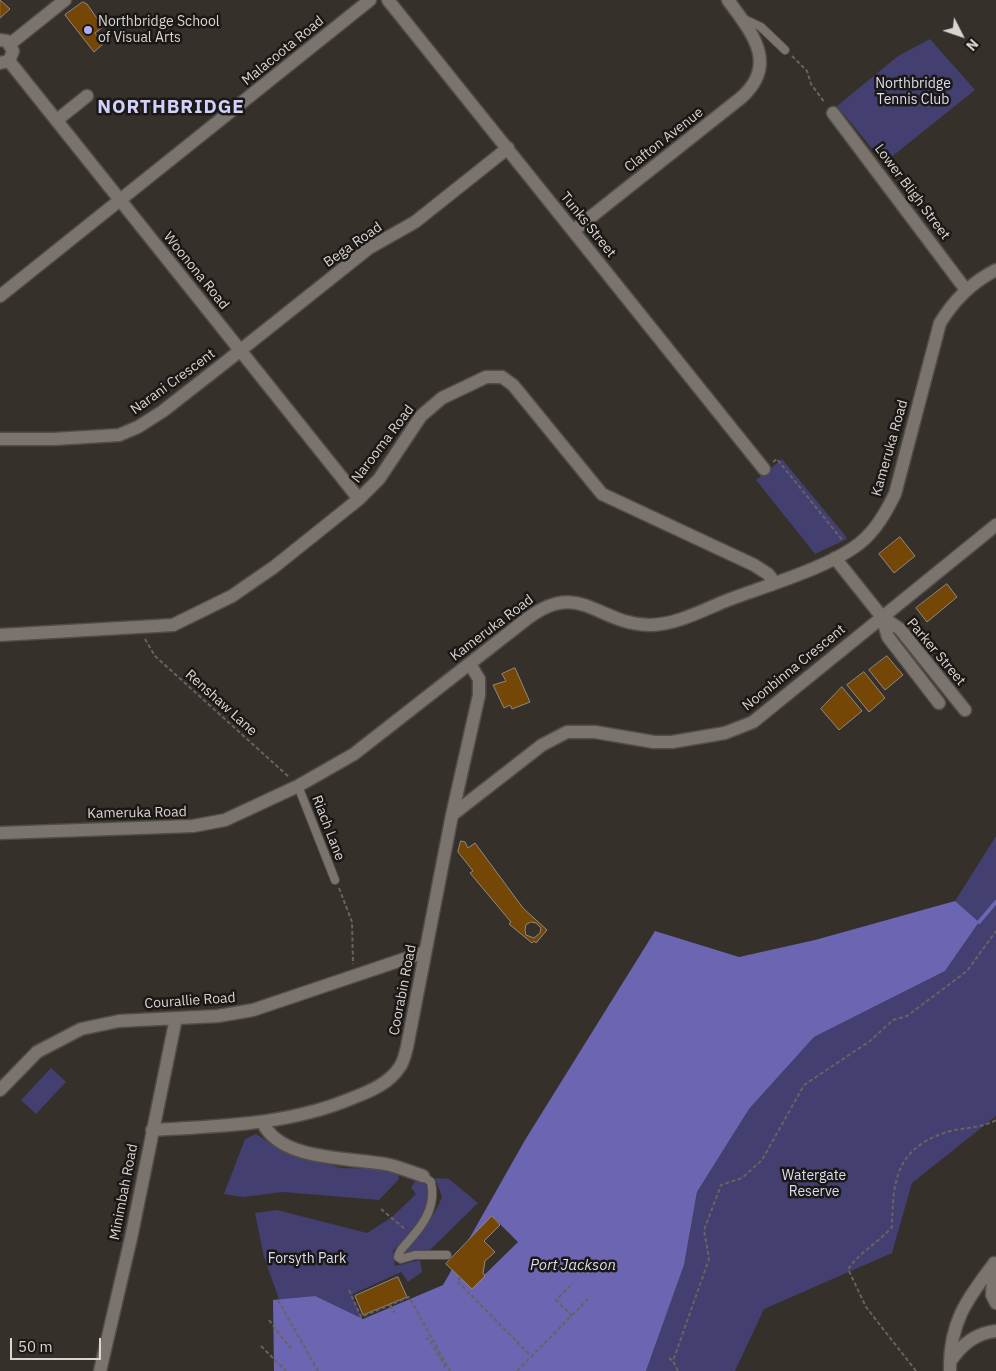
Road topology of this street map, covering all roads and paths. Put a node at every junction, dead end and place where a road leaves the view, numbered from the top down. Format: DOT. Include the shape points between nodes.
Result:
graph roads {
  1 [pos="65,0"];
  2 [pos="370,0"];
  3 [pos="388,0"];
  4 [pos="728,0"];
  5 [pos="740,18"];
  6 [pos="5,42"];
  7 [pos="786,50"];
  8 [pos="4,62"];
  9 [pos="87,96"];
  10 [pos="833,113"];
  11 [pos="57,120"];
  12 [pos="508,148"];
  13 [pos="120,200"];
  14 [pos="573,231"];
  15 [pos="996,270"];
  16 [pos="966,290"];
  17 [pos="0,296"];
  18 [pos="241,351"];
  19 [pos="0,439"];
  20 [pos="764,469"];
  21 [pos="359,500"];
  22 [pos="996,525"];
  23 [pos="844,542"];
  24 [pos="835,558"];
  25 [pos="775,583"];
  26 [pos="882,616"];
  27 [pos="138,628"];
  28 [pos="0,635"];
  29 [pos="470,664"];
  30 [pos="939,703"];
  31 [pos="965,710"];
  32 [pos="298,786"];
  33 [pos="452,815"];
  34 [pos="0,834"];
  35 [pos="334,880"];
  36 [pos="996,932"];
  37 [pos="425,952"];
  38 [pos="353,975"];
  39 [pos="176,1018"];
  40 [pos="0,1090"];
  41 [pos="996,1120"];
  42 [pos="263,1123"];
  43 [pos="152,1130"];
  44 [pos="423,1176"];
  45 [pos="381,1209"];
  46 [pos="412,1237"];
  47 [pos="447,1254"];
  48 [pos="995,1263"];
  49 [pos="461,1276"];
  50 [pos="573,1283"];
  51 [pos="349,1290"];
  52 [pos="588,1299"];
  53 [pos="278,1300"];
  54 [pos="996,1303"];
  55 [pos="390,1305"];
  56 [pos="395,1313"];
  57 [pos="572,1316"];
  58 [pos="269,1320"];
  59 [pos="996,1331"];
  60 [pos="426,1339"];
  61 [pos="261,1346"];
  62 [pos="291,1349"];
  63 [pos="531,1356"];
  64 [pos="669,1358"];
  65 [pos="673,1361"];
  66 [pos="950,1366"];
  67 [pos="442,1367"];
  68 [pos="101,1370"];
  69 [pos="286,1371"];
  70 [pos="318,1371"];
  71 [pos="450,1371"];
  72 [pos="517,1371"];
  73 [pos="678,1371"];
  74 [pos="916,1371"];
  1 -- 6 [label="street"];
  2 -- 13 [label="street, Malacoota Road"];
  3 -- 12 [label="street, Tunks Street"];
  4 -- 5 [label="street"];
  5 -- 7 [label="lane" via="761,27"];
  5 -- 14 [label="street, Clafton Avenue" via="762,64 756,83"];
  6 -- 8 [label="street" via="12,54"];
  7 -- 10 [label="path" via="807,71 811,84"];
  8 -- 11 [label="street, Woonona Road"];
  9 -- 11 [label="street"];
  10 -- 16 [label="street, Lower Bligh Street"];
  11 -- 13 [label="street, Woonona Road"];
  12 -- 14 [label="street, Tunks Street"];
  12 -- 18 [label="street, Bega Road" via="415,222 369,248"];
  13 -- 17 [label="street"];
  13 -- 18 [label="street, Woonona Road"];
  14 -- 20 [label="street, Tunks Street"];
  15 -- 16 [label="street, Kameruka Road"];
  16 -- 24 [label="street, Kameruka Road" via="947,312 936,335 900,478 888,508 870,533"];
  18 -- 19 [label="street, Narani Crescent" via="163,411 119,435"];
  18 -- 21 [label="street, Woonona Road"];
  20 -- 23 [label="path" via="777,459"];
  21 -- 25 [label="street, Narooma Road" via="379,479 430,406 478,379 497,376 513,385 602,494 754,565"];
  21 -- 27 [label="street, Narooma Road" via="232,596 173,625"];
  22 -- 26 [label="street, Noonbinna Crescent"];
  24 -- 25 [label="street, Kameruka Road"];
  24 -- 26 [label="street, Parker Street"];
  25 -- 29 [label="street, Kameruka Road" via="660,624 630,622 573,602 551,603"];
  26 -- 30 [label="street, Parker Street" via="888,637"];
  26 -- 31 [label="street, Parker Street" via="900,629"];
  26 -- 33 [label="street, Noonbinna Crescent" via="767,712 740,728 672,742 595,732 567,732 542,745"];
  27 -- 28 [label="street, Narooma Road"];
  27 -- 32 [label="path, Renshaw Lane" via="155,656"];
  29 -- 32 [label="street, Kameruka Road" via="354,754"];
  29 -- 33 [label="street, Coorabin Road" via="479,678 480,689"];
  32 -- 34 [label="street, Kameruka Road" via="241,814 211,824"];
  32 -- 35 [label="lane, Riach Lane"];
  33 -- 37 [label="street, Coorabin Road"];
  35 -- 38 [label="path" via="352,922"];
  36 -- 65 [label="path" via="967,971 907,1016 892,1020 870,1041 804,1084 762,1160 742,1178 721,1185 704,1230 709,1259"];
  37 -- 38 [label="street, Courallie Road"];
  37 -- 42 [label="street, Coorabin Road" via="406,1054 395,1074 376,1088 344,1102 300,1116"];
  38 -- 39 [label="street, Courallie Road" via="253,1010"];
  39 -- 40 [label="street, Courallie Road" via="119,1021 81,1029 37,1052"];
  39 -- 43 [label="street, Minimbah Road"];
  41 -- 74 [label="path" via="944,1133 910,1152 895,1179 892,1228 857,1256 848,1269 866,1307"];
  42 -- 43 [label="street, Coorabin Road"];
  42 -- 44 [label="street" via="268,1135 294,1148 328,1158 389,1165"];
  43 -- 68 [label="street, Minimbah Road"];
  44 -- 46 [label="lane" via="431,1182 431,1205"];
  45 -- 46 [label="path"];
  46 -- 47 [label="lane" via="399,1253 401,1259"];
  48 -- 54 [label="street" via="992,1295"];
  48 -- 66 [label="street" via="967,1299 954,1329"];
  49 -- 63 [label="path" via="457,1280"];
  50 -- 57 [label="path" via="556,1300"];
  51 -- 55 [label="path" via="361,1318"];
  52 -- 57 [label="path"];
  53 -- 70 [label="path"];
  55 -- 56 [label="path"];
  55 -- 71 [label="path" via="409,1297"];
  57 -- 63 [label="path"];
  58 -- 62 [label="path"];
  59 -- 66 [label="street" via="973,1338 964,1345"];
  60 -- 67 [label="path" via="443,1362"];
  61 -- 69 [label="path"];
  63 -- 72 [label="path"];
  64 -- 65 [label="path"];
  65 -- 73 [label="path"];
}
